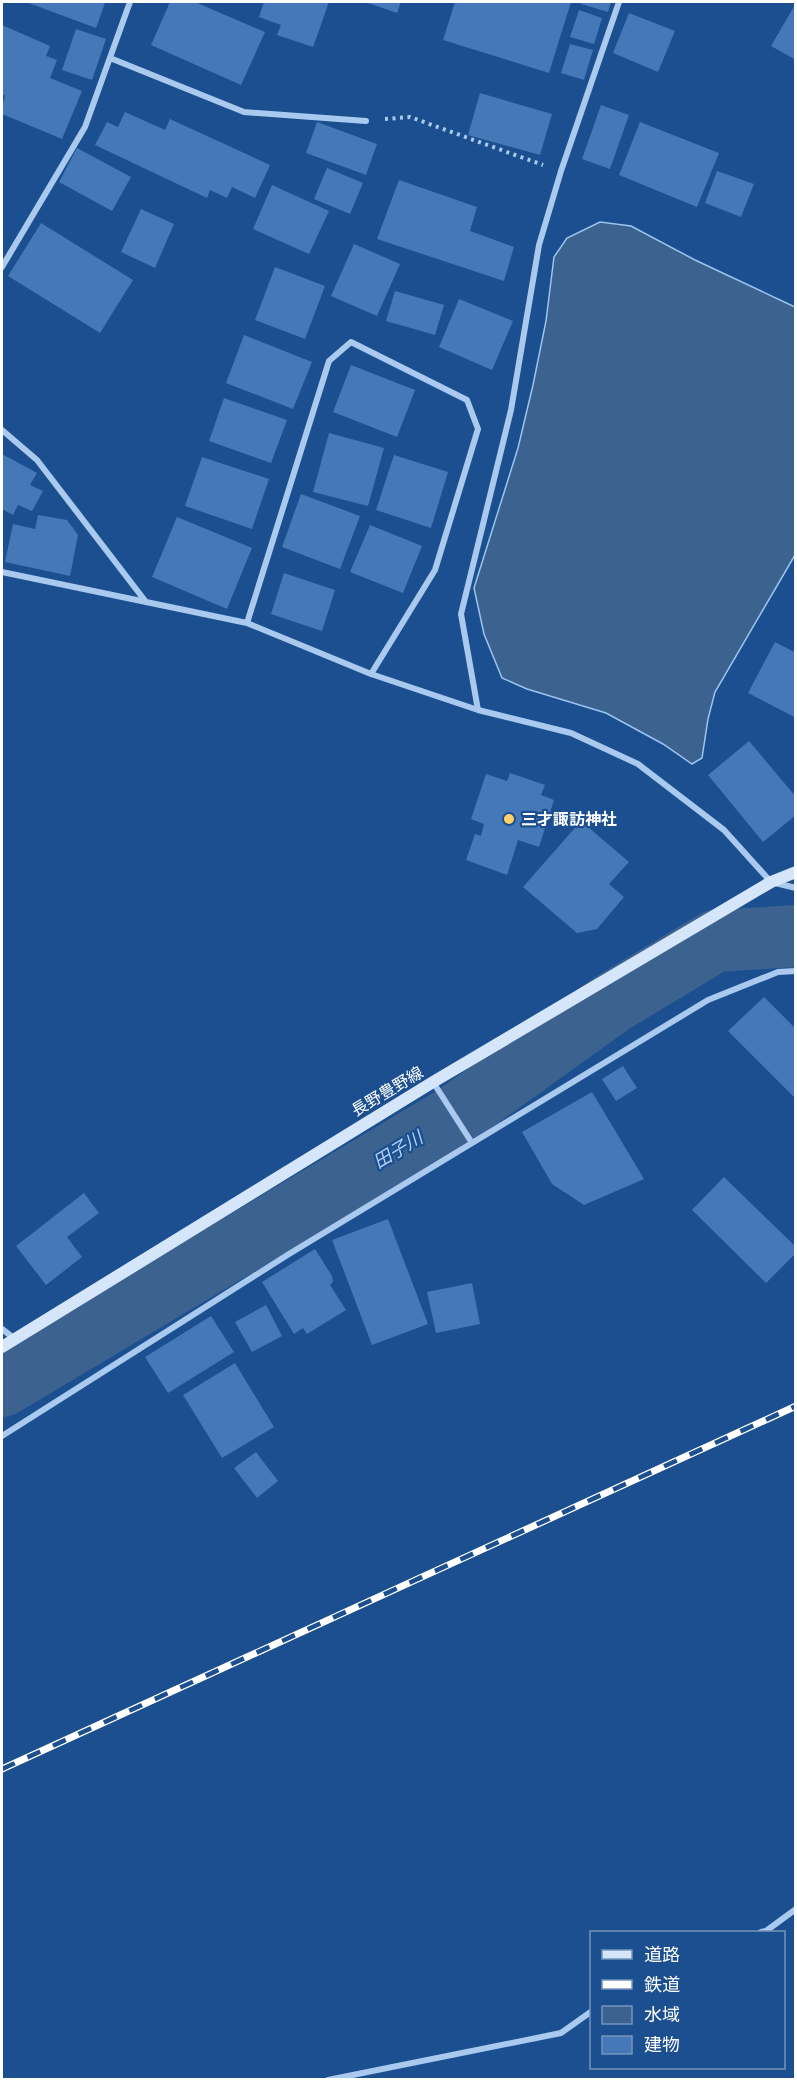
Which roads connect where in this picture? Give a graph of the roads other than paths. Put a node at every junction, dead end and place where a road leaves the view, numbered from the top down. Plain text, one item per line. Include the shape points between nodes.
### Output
1 (130, 2) edge
2 (619, 2) edge
3 (110, 58) junction
4 (366, 121) road end
5 (2, 267) edge
6 (2, 430) edge
7 (2, 572) edge
8 (147, 602) junction
9 (247, 623) junction
10 (371, 675) junction
11 (478, 710) junction
12 (795, 872) edge
13 (771, 882) junction
14 (795, 888) edge
15 (795, 971) edge
16 (436, 1086) junction
17 (472, 1143) junction
18 (2, 1329) edge
19 (15, 1339) junction
20 (2, 1347) edge
21 (2, 1436) edge
22 (795, 1909) edge
23 (766, 1931) edge
24 (590, 2012) edge
25 (328, 2079) edge

1 - 3 street
2 - 11 street via 539,245 511,410 461,614
3 - 4 street via 244,112
3 - 5 street via 84,127
6 - 8 street via 37,460
7 - 8 street
8 - 9 street
9 - 10 street
9 - 10 street via 329,361 351,342 468,400 478,429 435,570
10 - 11 street
11 - 13 street via 571,733 638,764 724,830
12 - 13 main road, 長野豊野線
13 - 14 street
13 - 16 main road, 長野豊野線
15 - 17 street via 778,972 708,1000
16 - 17 street
16 - 19 main road, 長野豊野線
17 - 21 street
18 - 19 street
19 - 20 main road, 長野豊野線
22 - 23 street
24 - 25 street via 561,2033

